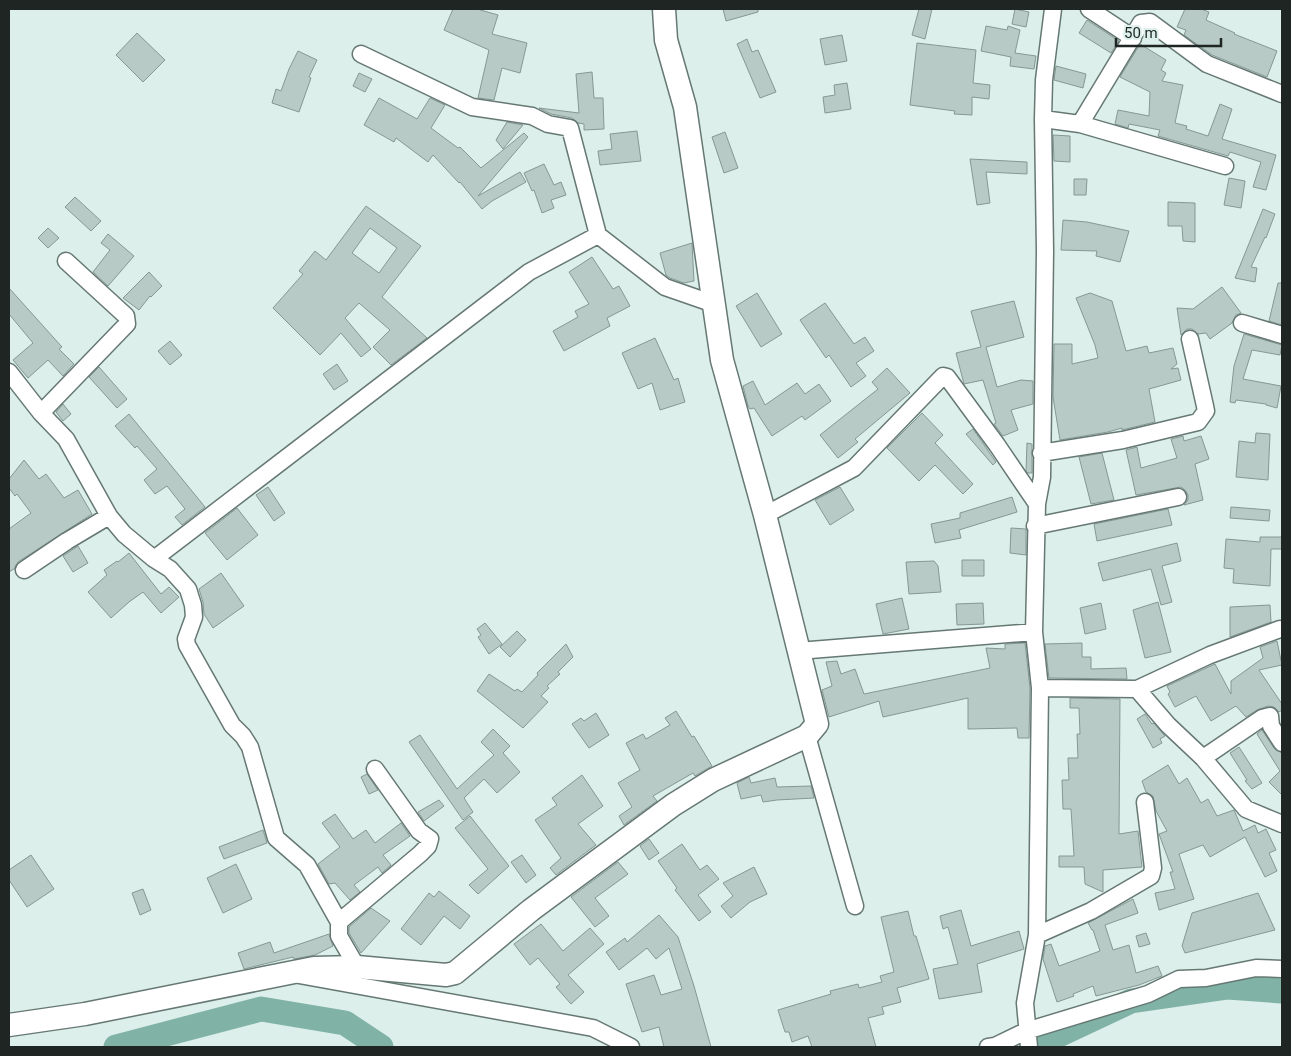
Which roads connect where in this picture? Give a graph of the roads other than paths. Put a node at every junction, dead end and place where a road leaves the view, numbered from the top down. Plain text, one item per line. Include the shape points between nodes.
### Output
1 (664, 9) edge
2 (1053, 9) edge
3 (1089, 9) edge
4 (1133, 38) junction
5 (361, 54) dead end
6 (1282, 94) edge
7 (1042, 119) junction
8 (1080, 124) junction
9 (1225, 166) dead end
10 (598, 235) junction
11 (66, 261) dead end
12 (714, 304) junction
13 (1242, 323) dead end
14 (1282, 335) edge
15 (1190, 339) dead end
16 (9, 372) edge
17 (41, 413) junction
18 (1041, 453) junction
19 (1178, 497) dead end
20 (1037, 504) junction
21 (765, 515) junction
22 (109, 516) junction
23 (1035, 526) junction
24 (154, 559) junction
25 (24, 570) dead end
26 (1280, 629) dead end
27 (1034, 632) junction
28 (798, 651) junction
29 (1040, 688) junction
30 (1137, 689) junction
31 (807, 736) junction
32 (1282, 743) edge
33 (1203, 758) junction
34 (375, 769) dead end
35 (1145, 802) dead end
36 (1282, 824) edge
37 (856, 906) dead end
38 (339, 922) junction
39 (1037, 935) junction
40 (357, 967) junction
41 (1282, 969) edge
42 (290, 973) junction
43 (9, 1025) edge
44 (1027, 1039) edge
45 (631, 1047) edge
46 (988, 1047) edge

1 - 12 street via 666,40 685,107
2 - 7 street
3 - 4 street
4 - 6 street via 1141,23 1150,22 1207,64
4 - 8 street
5 - 10 street via 472,107 532,116 548,124 570,128
7 - 8 street
7 - 18 street via 1045,251
8 - 9 street
10 - 12 street via 665,287
10 - 24 street via 528,272
11 - 17 street via 126,316 128,324
12 - 21 street via 722,360
13 - 14 street
15 - 18 street via 1206,406 1198,422 1123,440
16 - 17 street
17 - 22 street via 66,439
18 - 20 street via 1042,477
19 - 23 street
20 - 21 street via 992,437 943,376 854,468
20 - 23 street
21 - 28 street
22 - 24 street via 124,534
22 - 25 street
23 - 27 street
24 - 38 street via 170,569 188,589 194,617 187,645 232,725 250,747 276,838 306,865
26 - 30 street via 1210,655
27 - 28 street
27 - 29 street
28 - 31 street via 817,724
29 - 30 street
29 - 39 street
30 - 33 street
31 - 37 street
31 - 40 street via 713,780 673,805 531,910 455,973 446,975
32 - 33 street via 1271,726 1270,716 1262,718
33 - 36 street via 1246,809
34 - 38 street via 419,831 430,840 420,854
35 - 39 street via 1153,868 1151,876 1091,911
38 - 40 street via 339,936
39 - 44 street via 1025,1002
40 - 42 street via 314,968
41 - 44 street via 1256,968 1206,978 1179,979 1148,994
42 - 43 street via 85,1014
42 - 45 street via 593,1028
44 - 46 street

